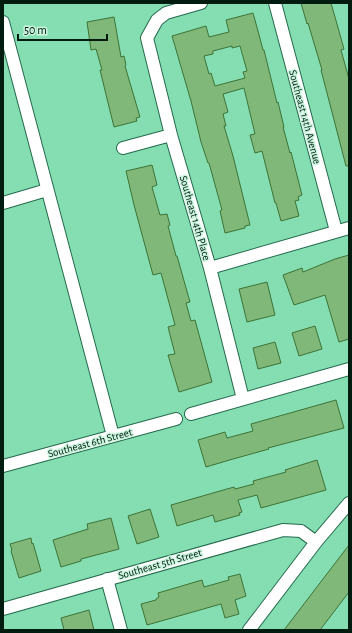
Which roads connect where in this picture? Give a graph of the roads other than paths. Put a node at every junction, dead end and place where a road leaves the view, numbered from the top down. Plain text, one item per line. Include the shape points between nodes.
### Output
1 (201, 3) edge
2 (275, 3) edge
3 (3, 22) edge
4 (7, 56) edge
5 (171, 134) junction
6 (123, 148) dead end
7 (48, 190) junction
8 (3, 203) edge
9 (349, 228) edge
10 (336, 231) junction
11 (210, 268) junction
12 (349, 369) edge
13 (243, 398) junction
14 (191, 414) dead end
15 (176, 419) dead end
16 (113, 436) junction
17 (3, 466) edge
18 (349, 503) edge
19 (316, 542) junction
20 (107, 579) junction
21 (3, 609) edge
22 (121, 630) edge
23 (249, 630) edge

1 - 5 street, Southeast 14th Place via 166,13 157,20 147,38
2 - 10 street, Southeast 14th Avenue
3 - 4 street
4 - 7 street
5 - 6 street
5 - 11 street, Southeast 14th Place
7 - 8 street
7 - 16 street
9 - 10 street
10 - 11 street
11 - 13 street, Southeast 14th Place
12 - 13 street
13 - 14 street
15 - 16 street, Southeast 6th Street
16 - 17 street, Southeast 6th Street
18 - 19 street
19 - 20 street, Southeast 5th Street via 301,531 283,530
19 - 23 street
20 - 21 street, Southeast 5th Street
20 - 22 street

